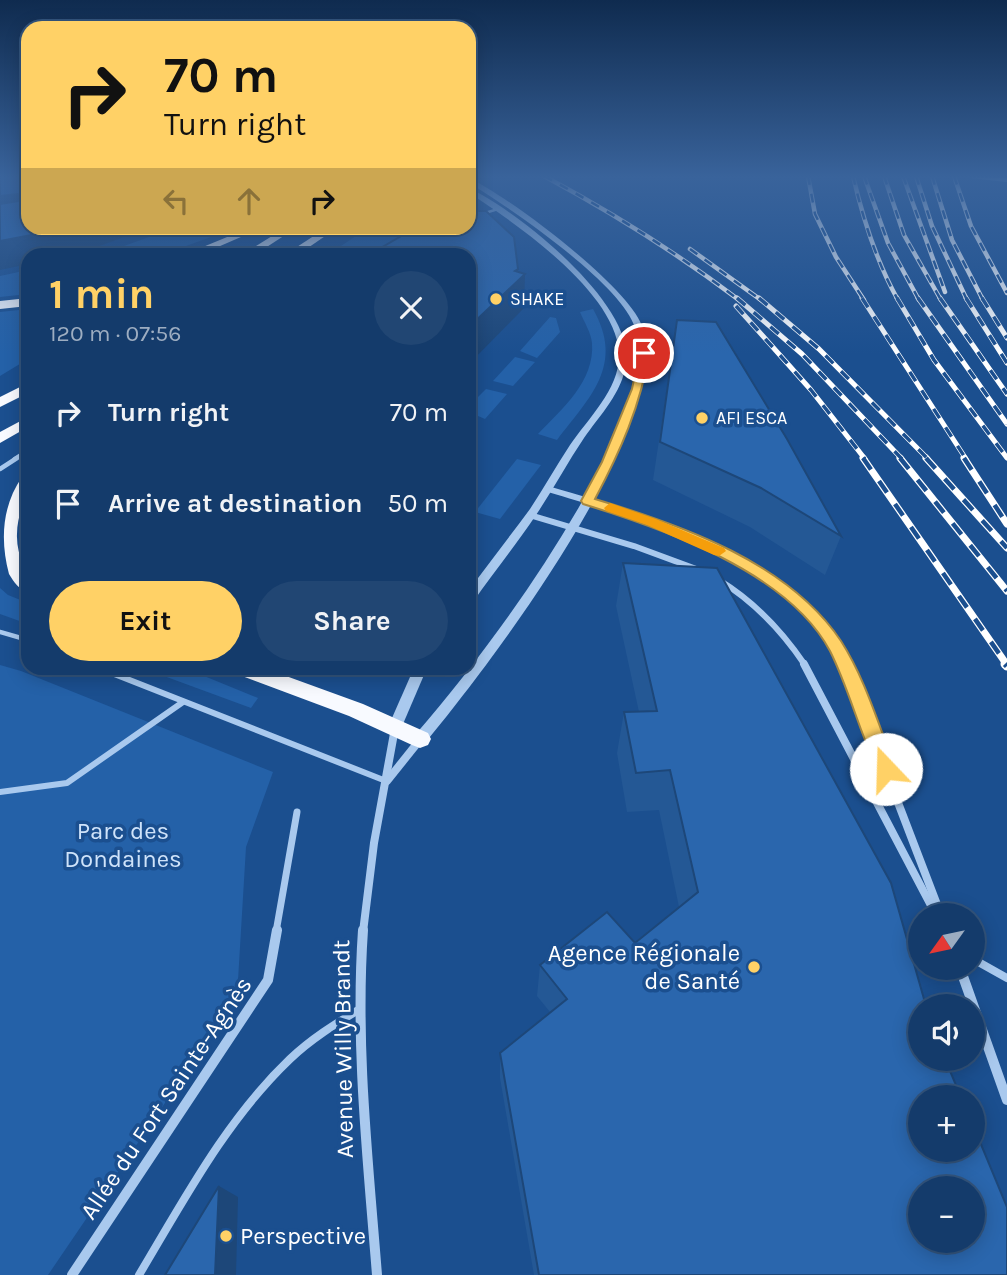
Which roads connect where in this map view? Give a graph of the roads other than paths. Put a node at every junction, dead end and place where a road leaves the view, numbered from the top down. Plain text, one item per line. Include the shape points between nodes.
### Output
1 (238, 236) edge
2 (278, 236) edge
3 (320, 236) edge
4 (338, 236) edge
5 (533, 236) edge
6 (549, 236) edge
7 (206, 248) edge
8 (258, 248) edge
9 (301, 248) edge
10 (322, 248) edge
11 (21, 303) edge
12 (0, 306) edge
13 (21, 391) edge
14 (0, 403) edge
15 (21, 426) edge
16 (0, 439) edge
17 (21, 455) edge
18 (0, 469) edge
19 (548, 489) junction
20 (21, 490) edge
21 (588, 501) junction
22 (530, 514) junction
23 (573, 527) junction
24 (703, 572) edge
25 (716, 578) edge
26 (21, 579) edge
27 (476, 589) edge
28 (0, 632) edge
29 (21, 638) edge
30 (476, 671) edge
31 (116, 675) edge
32 (259, 675) edge
33 (419, 675) edge
34 (473, 675) edge
35 (183, 702) junction
36 (395, 727) junction
37 (421, 739) junction
38 (386, 781) junction
39 (0, 792) edge
40 (297, 812) dead end
41 (933, 903) edge
42 (935, 903) edge
43 (985, 966) edge
44 (1007, 978) edge
45 (964, 980) edge
46 (360, 1009) junction
47 (1007, 1100) edge
48 (72, 1275) edge
49 (139, 1275) edge
50 (377, 1275) edge

1 - 7 highway
2 - 8 highway
3 - 9 highway
4 - 10 highway
5 - 19 street via 598,296 619,330 623,352 622,368 609,398
6 - 21 street, Avenue Willy Brandt via 622,303 639,330 644,353 638,389
11 - 12 highway
13 - 14 highway
15 - 16 highway
17 - 18 lane
19 - 21 street
19 - 22 street
20 - 26 highway via 10,506 5,551
21 - 23 street, Avenue Willy Brandt
21 - 42 street via 652,522 744,564 790,595 823,627 859,696
22 - 23 street
22 - 27 street
23 - 24 street
23 - 30 street, Avenue Willy Brandt
25 - 41 street via 756,605 792,644
28 - 29 lane
31 - 35 lane
32 - 36 highway
33 - 36 street, Avenue Willy Brandt
34 - 37 street, Avenue Willy Brandt
35 - 38 lane
35 - 39 lane via 67,783
36 - 37 highway
36 - 38 street, Avenue Willy Brandt
37 - 38 street, Avenue Willy Brandt
38 - 46 street, Avenue Willy Brandt via 369,865
40 - 48 street, Allée du Fort Sainte-Agnès via 268,980
43 - 44 lane
45 - 47 street
46 - 49 lane via 329,1025 295,1052 218,1144
46 - 50 street, Avenue Willy Brandt

